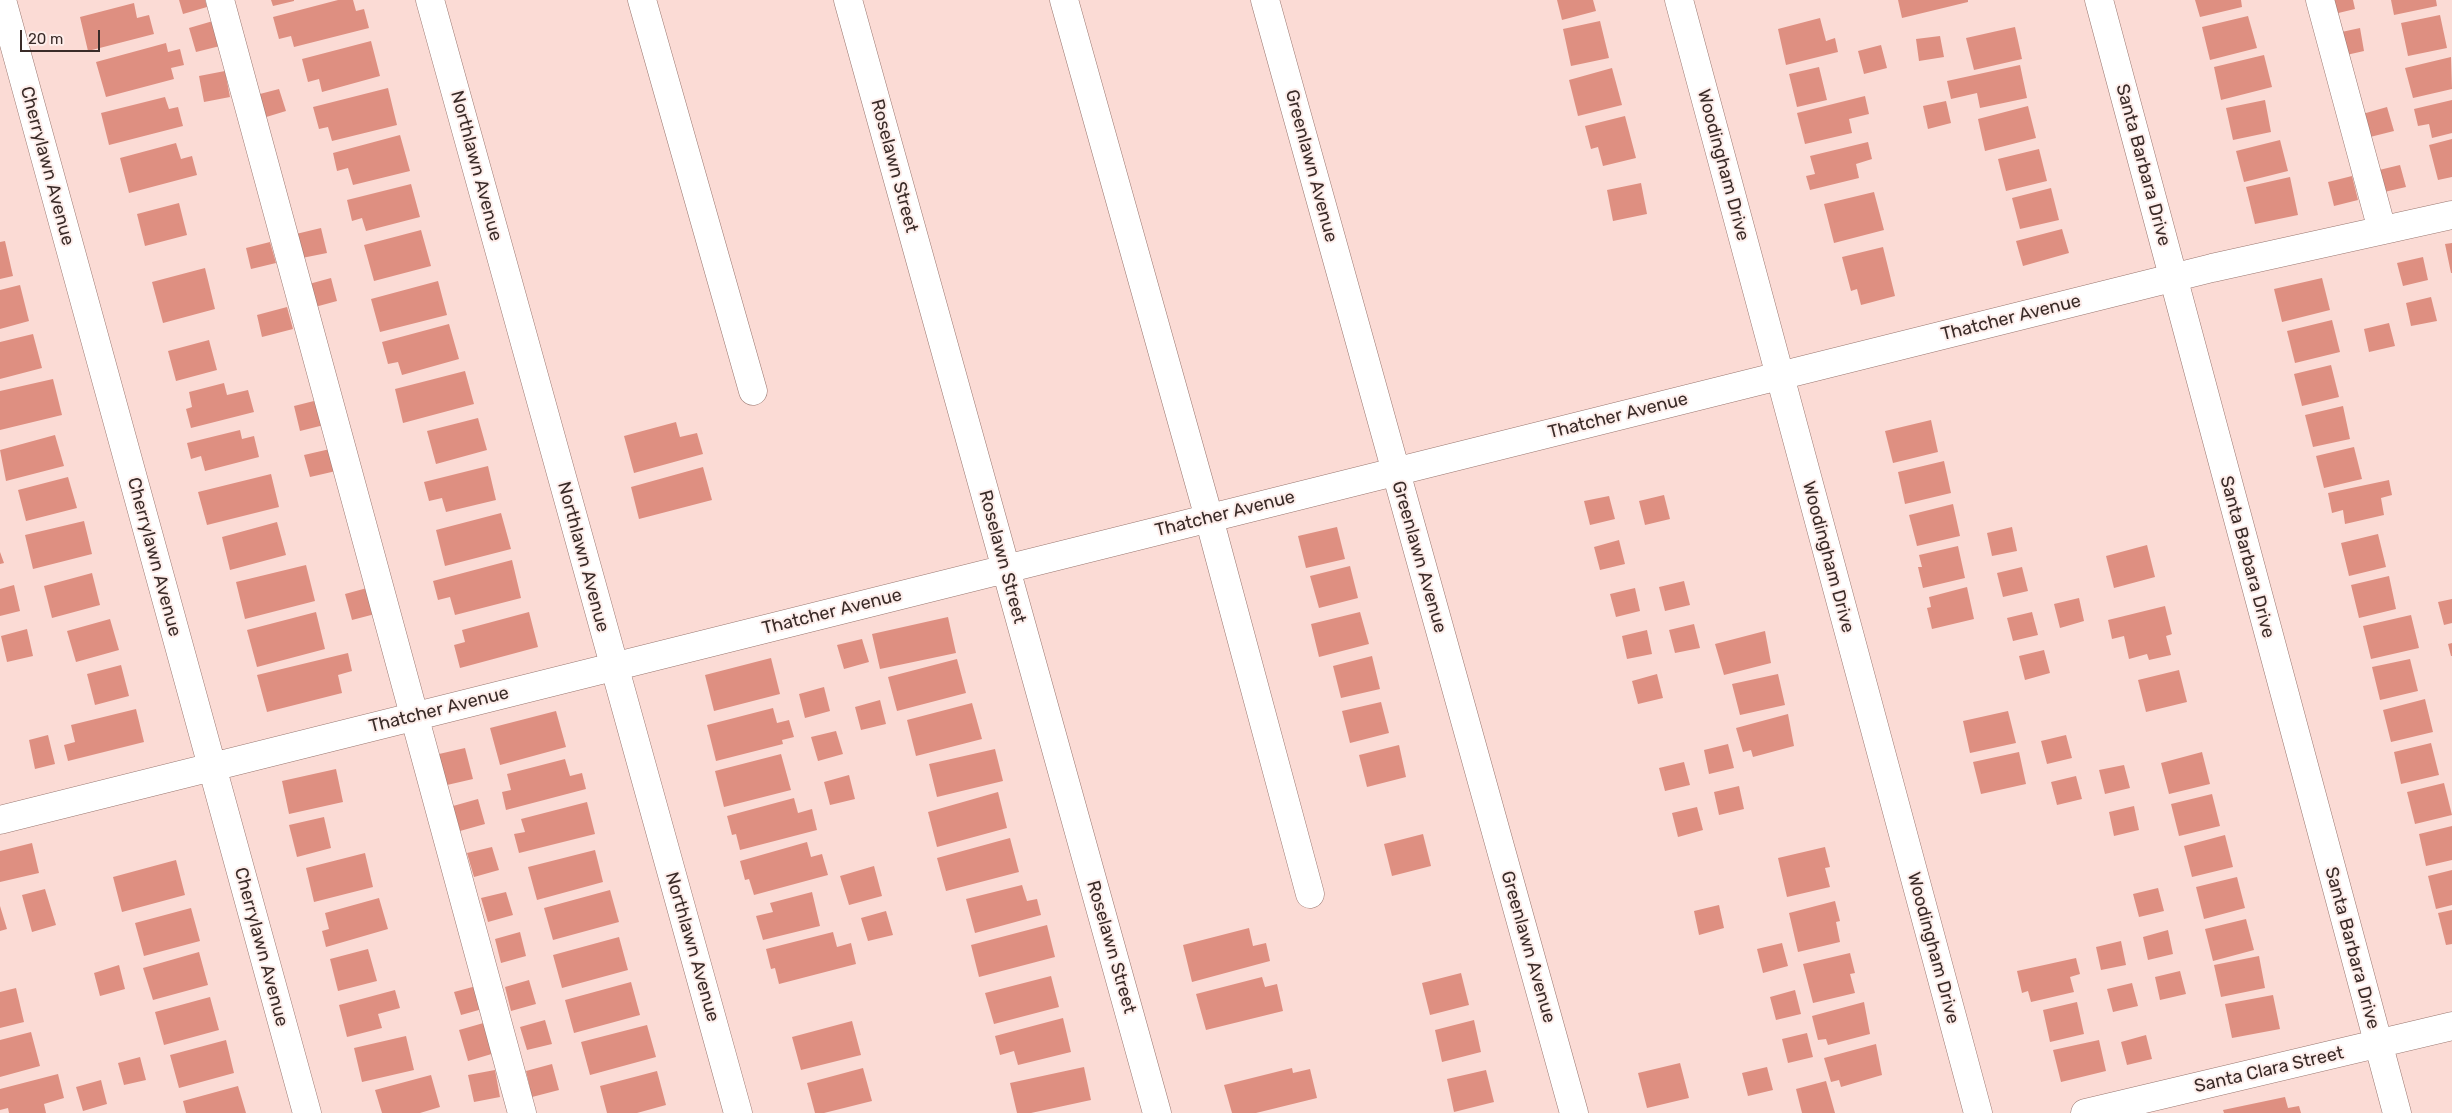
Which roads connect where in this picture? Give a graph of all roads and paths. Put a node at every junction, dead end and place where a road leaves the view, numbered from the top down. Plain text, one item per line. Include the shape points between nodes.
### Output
1 (2, 0) edge
2 (220, 0) edge
3 (430, 0) edge
4 (642, 0) edge
5 (848, 0) edge
6 (1064, 0) edge
7 (1265, 0) edge
8 (1679, 0) edge
9 (2099, 0) edge
10 (2320, 0) edge
11 (2452, 214) edge
12 (2382, 230) junction
13 (2173, 278) junction
14 (1780, 375) junction
15 (753, 391) dead end
16 (1395, 472) junction
17 (1209, 518) junction
18 (1006, 568) junction
19 (614, 667) junction
20 (413, 717) junction
21 (211, 767) junction
22 (0, 820) edge
23 (1310, 894) dead end
24 (2452, 1026) edge
25 (2378, 1044) junction
26 (307, 1113) edge
27 (522, 1113) edge
28 (738, 1113) edge
29 (1157, 1113) edge
30 (1574, 1113) edge
31 (1978, 1113) edge
32 (2085, 1113) edge
33 (2397, 1113) edge

1 - 21 street, Cherrylawn Avenue
2 - 20 street
3 - 19 street, Northlawn Avenue
4 - 15 street
5 - 18 street, Roselawn Street
6 - 17 street
7 - 16 street, Greenlawn Avenue
8 - 14 street, Woodingham Drive
9 - 13 street, Santa Barbara Drive
10 - 12 street
11 - 12 street, Thatcher Avenue
12 - 13 street, Thatcher Avenue
13 - 14 street, Thatcher Avenue
13 - 25 street, Santa Barbara Drive
14 - 16 street, Thatcher Avenue
14 - 31 street, Woodingham Drive
16 - 17 street, Thatcher Avenue
16 - 30 street, Greenlawn Avenue
17 - 18 street, Thatcher Avenue
17 - 23 street
18 - 19 street, Thatcher Avenue
18 - 29 street, Roselawn Street
19 - 20 street, Thatcher Avenue
19 - 28 street, Northlawn Avenue
20 - 21 street, Thatcher Avenue
20 - 27 street
21 - 22 street, Thatcher Avenue
21 - 26 street, Cherrylawn Avenue
24 - 25 street, Santa Clara Street
25 - 32 street, Santa Clara Street
25 - 33 street, Santa Barbara Drive

